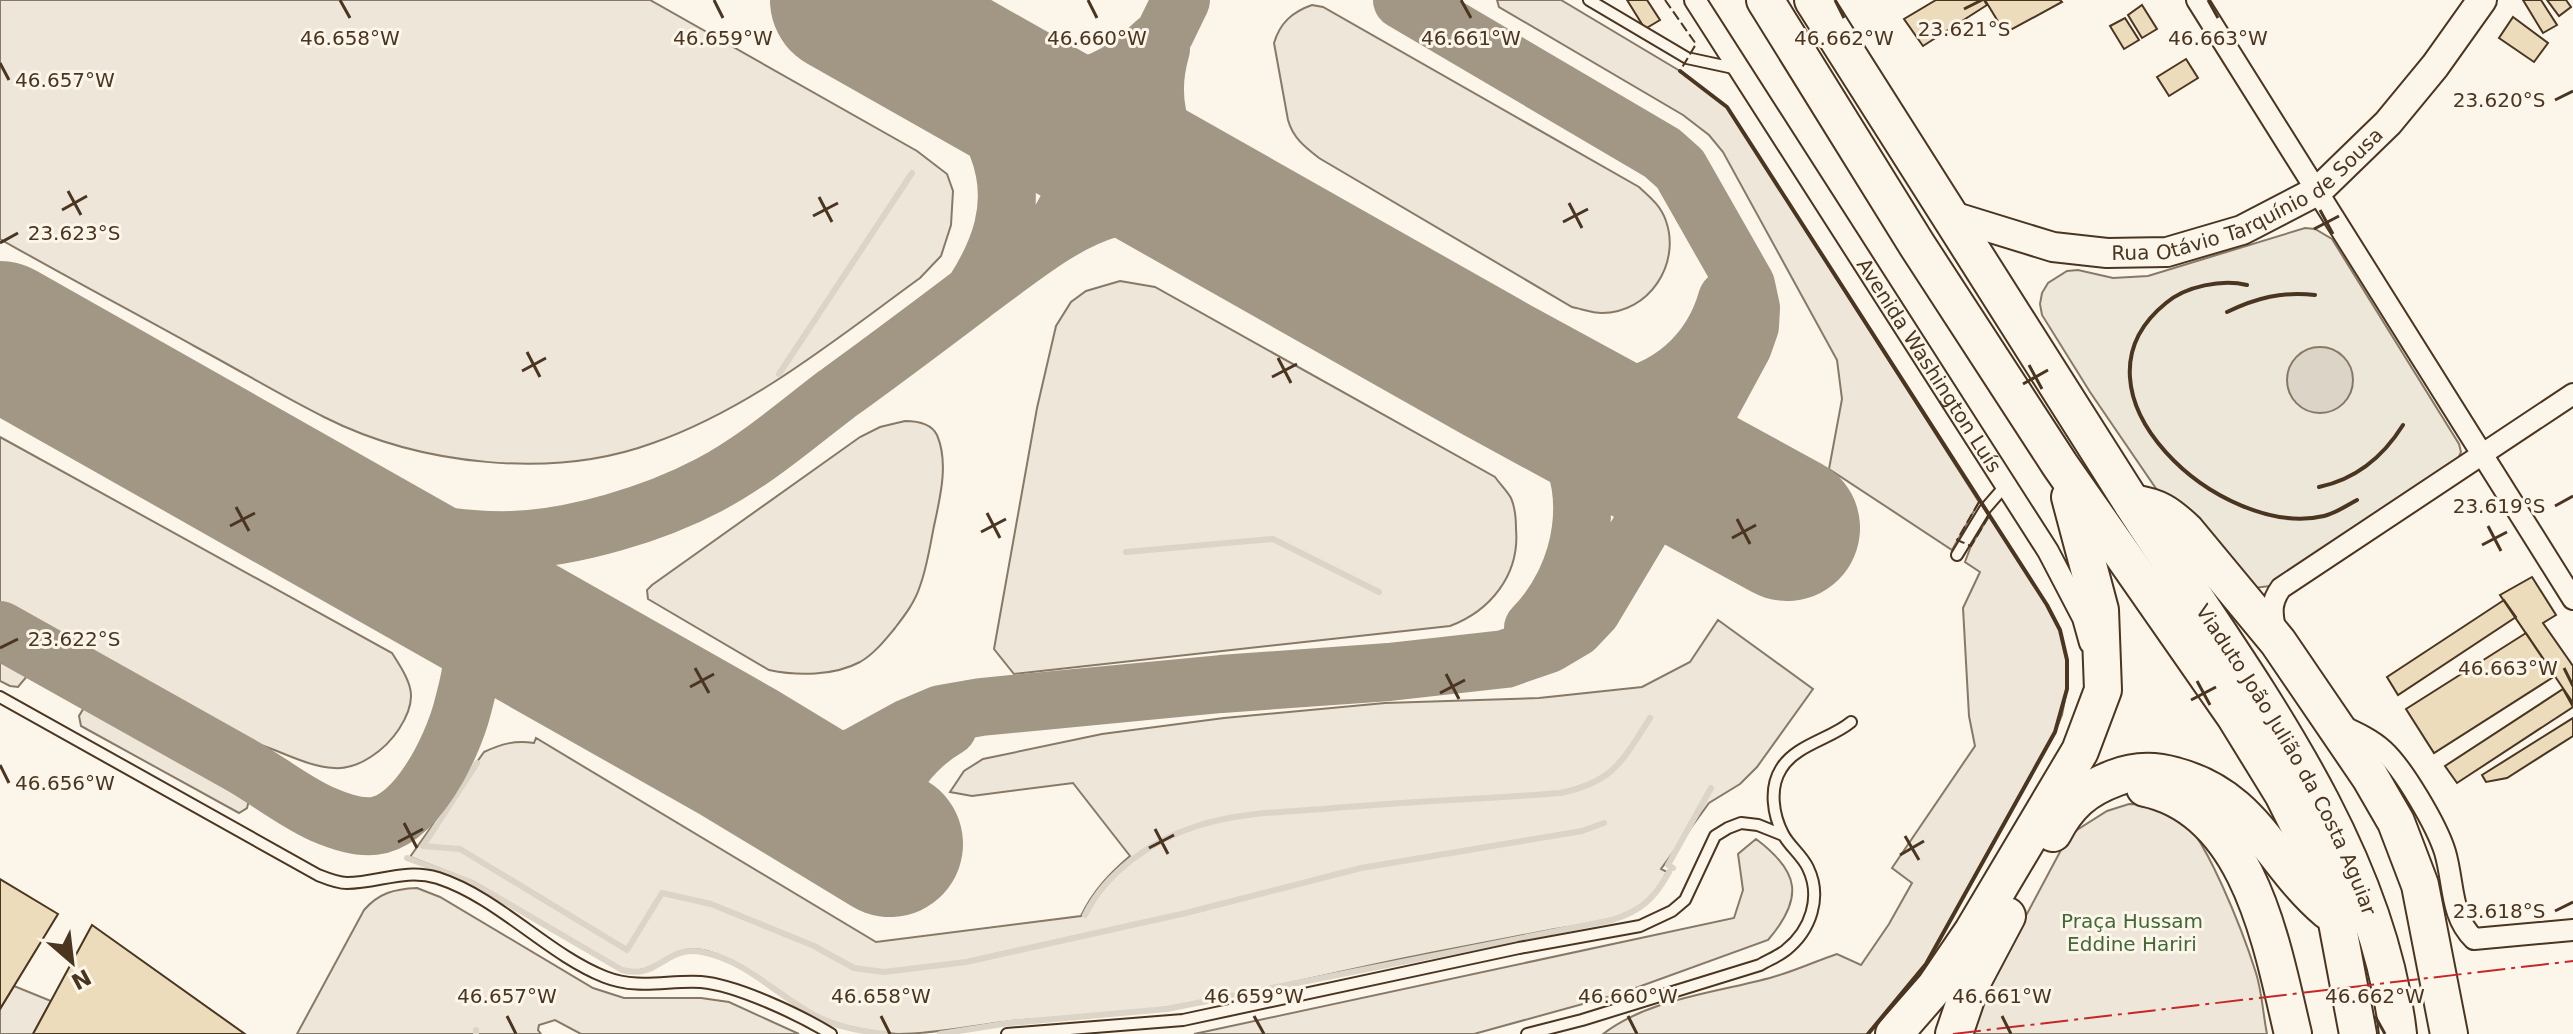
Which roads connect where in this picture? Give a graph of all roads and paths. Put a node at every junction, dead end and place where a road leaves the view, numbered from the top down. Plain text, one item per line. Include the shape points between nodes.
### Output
1 (1589, 0) edge
2 (1695, 0) edge
3 (1765, 0) edge
4 (1813, 0) edge
5 (2197, 0) edge
6 (2482, 0) edge
7 (1739, 69) junction
8 (2319, 190) junction
9 (1949, 215) junction
10 (2573, 394) edge
11 (2482, 455) junction
12 (2060, 465) junction
13 (2005, 486) junction
14 (2132, 503) junction
15 (1957, 555) dead end
16 (2573, 599) edge
17 (2278, 642) junction
18 (0, 697) edge
19 (2247, 706) junction
20 (2329, 720) junction
21 (1851, 722) dead end
22 (2080, 751) junction
23 (2108, 780) junction
24 (1783, 835) junction
25 (2336, 917) junction
26 (2573, 930) edge
27 (831, 1034) edge
28 (1007, 1034) edge
29 (1527, 1034) edge
30 (1894, 1034) edge
31 (1954, 1034) edge
32 (2293, 1034) edge
33 (2358, 1034) edge
34 (2398, 1034) edge
35 (2449, 1034) edge

1 - 7 lane via 1687,58
2 - 7 street, Avenida Washington Luís
3 - 12 highway
4 - 9 highway
5 - 8 street
6 - 8 street, Rua Otávio Tarquínio de Sousa via 2388,123
7 - 13 street, Avenida Washington Luís
8 - 9 street, Rua Otávio Tarquínio de Sousa via 2242,230 2167,252 2053,247
8 - 11 street
9 - 14 highway
10 - 11 street
11 - 16 street
11 - 17 street via 2281,588 2271,609
12 - 19 highway
12 - 22 highway via 2091,570 2103,651 2103,690
13 - 15 lane
13 - 22 street, Avenida Washington Luís via 2069,589 2094,654 2093,699
14 - 17 highway via 2153,506 2186,531
14 - 19 highway, Viaduto João Julião da Costa Aguiar
17 - 20 highway
18 - 27 lane via 318,875 350,883 396,875 435,877 468,890 601,976 639,985 726,986
19 - 25 highway, Viaduto João Julião da Costa Aguiar
19 - 34 highway, Viaduto João Julião da Costa Aguiar via 2332,826 2366,902
20 - 26 street via 2381,748 2396,763 2445,851 2456,911 2474,939
20 - 35 highway via 2370,777 2406,847 2433,938
21 - 24 lane via 1781,768 1773,799
22 - 30 highway via 1973,931
23 - 25 highway via 2131,772 2161,772 2206,785 2245,815 2305,890
23 - 31 highway via 2068,806 1971,984
23 - 32 highway via 2182,801 2208,819 2229,844 2257,903
24 - 28 lane via 1741,823 1715,836 1685,900 1640,926 1183,1020
24 - 29 lane via 1801,856 1815,888 1810,920 1787,949 1760,965
25 - 33 highway, Viaduto João Julião da Costa Aguiar

